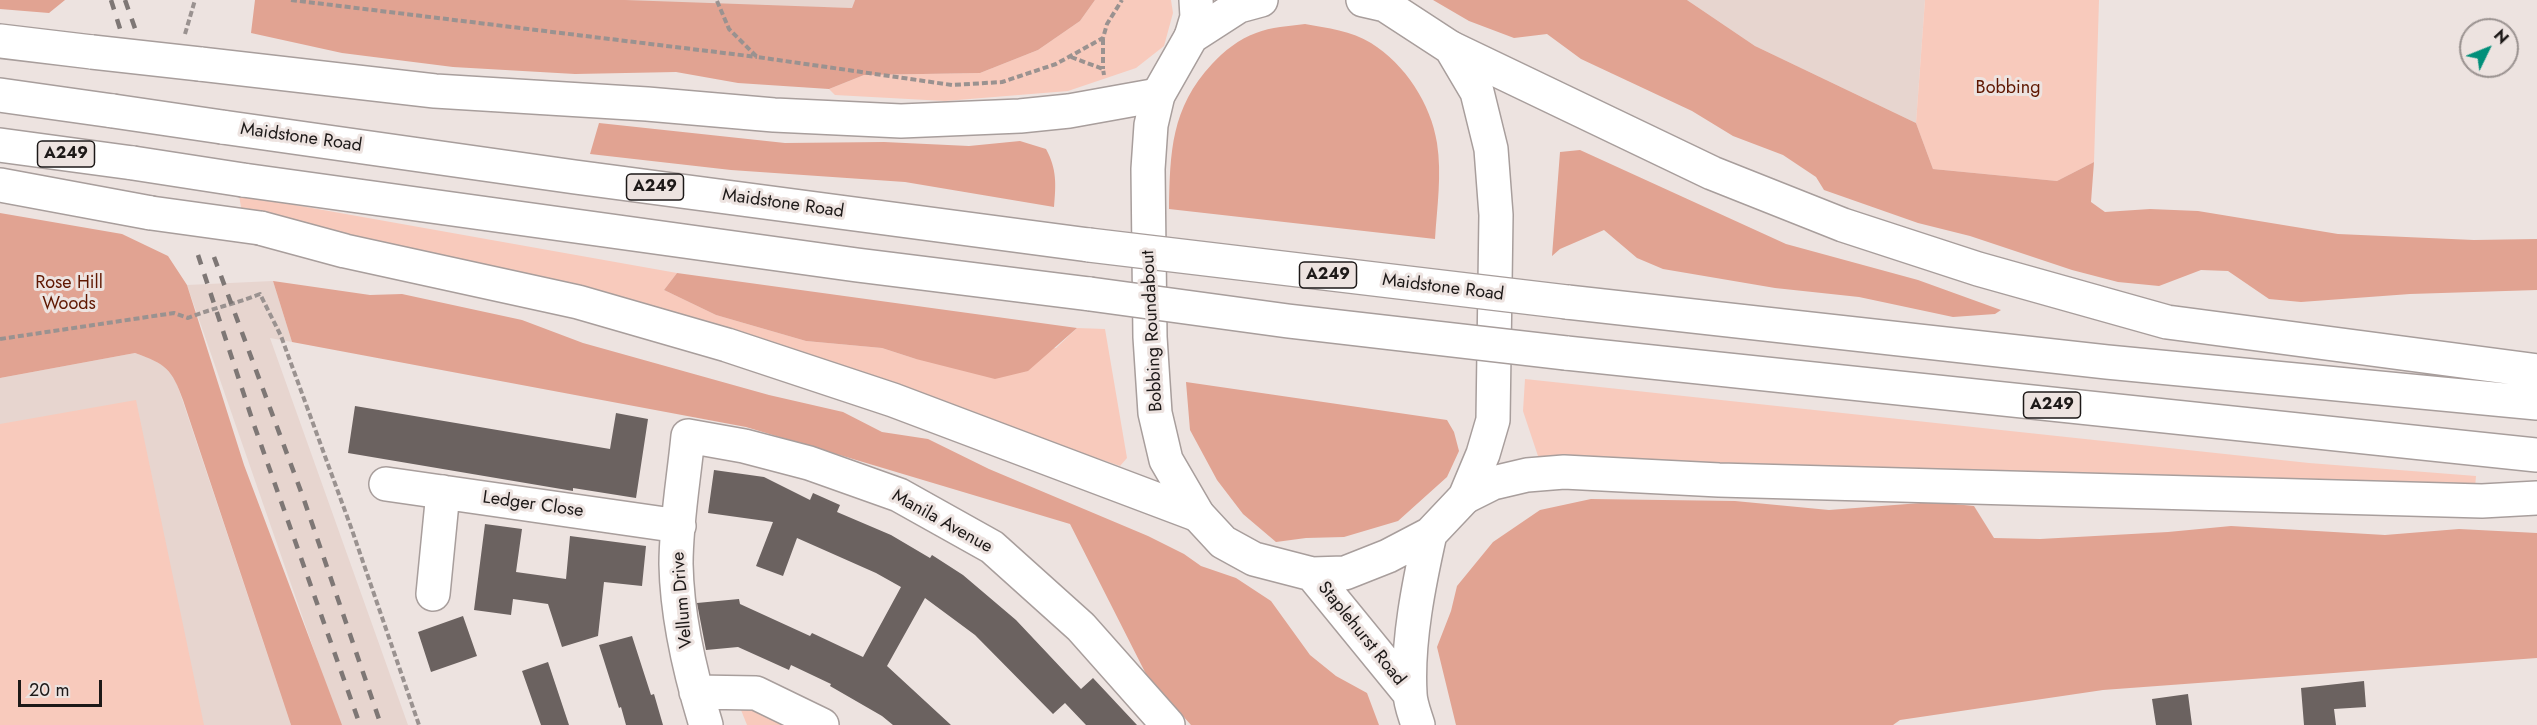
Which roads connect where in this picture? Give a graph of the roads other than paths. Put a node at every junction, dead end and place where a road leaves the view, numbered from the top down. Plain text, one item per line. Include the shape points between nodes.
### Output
1 (1196, 0) edge
2 (1261, 0) edge
3 (1363, 0) edge
4 (1191, 37) junction
5 (0, 41) edge
6 (1451, 48) junction
7 (0, 95) edge
8 (1158, 95) junction
9 (0, 145) edge
10 (0, 185) edge
11 (2537, 370) edge
12 (2537, 403) edge
13 (688, 436) joint
14 (2537, 455) edge
15 (386, 484) dead end
16 (443, 492) junction
17 (1465, 496) junction
18 (2537, 498) edge
19 (1197, 515) junction
20 (679, 526) junction
21 (1430, 534) junction
22 (1312, 574) junction
23 (433, 594) dead end
24 (696, 692) junction
25 (1414, 710) edge
26 (706, 725) edge
27 (822, 725) edge
28 (1168, 725) edge

1 - 4 main road via 1197,17
2 - 4 main road, Bobbing Roundabout via 1239,6
3 - 6 main road, Bobbing Roundabout via 1385,5
4 - 8 main road, Bobbing Roundabout
5 - 8 main road, bridge via 92,52 191,52 435,91 774,116 901,121 1040,114
6 - 11 main road via 1712,172 1843,225 1978,269 2167,322
6 - 17 main road, Bobbing Roundabout via 1477,92 1491,149 1496,215 1493,420
7 - 12 main road, Maidstone Road / A249, bridge via 1089,245 2107,362
8 - 19 main road, Bobbing Roundabout via 1148,169 1155,413 1166,459
9 - 14 main road, A249, bridge via 857,266 1288,321
10 - 19 main road, bridge via 260,228 578,302 727,345 893,400
13 - 20 main road, Vellum Drive
13 - 28 main road, Manila Avenue via 809,463 899,495 992,547 1081,627
15 - 16 main road, Ledger Close
16 - 20 main road, Ledger Close
16 - 23 main road
17 - 18 main road via 1493,483 1564,472 1719,480 2482,501
17 - 21 main road, Bobbing Roundabout
19 - 22 main road, Bobbing Roundabout via 1223,542 1254,560
20 - 24 main road, Vellum Drive via 676,563 682,630
21 - 22 main road, Bobbing Roundabout via 1346,573
21 - 25 main road, Staplehurst Road via 1417,592
22 - 25 main road, Staplehurst Road
24 - 26 main road, Vellum Drive
24 - 27 main road via 756,693

